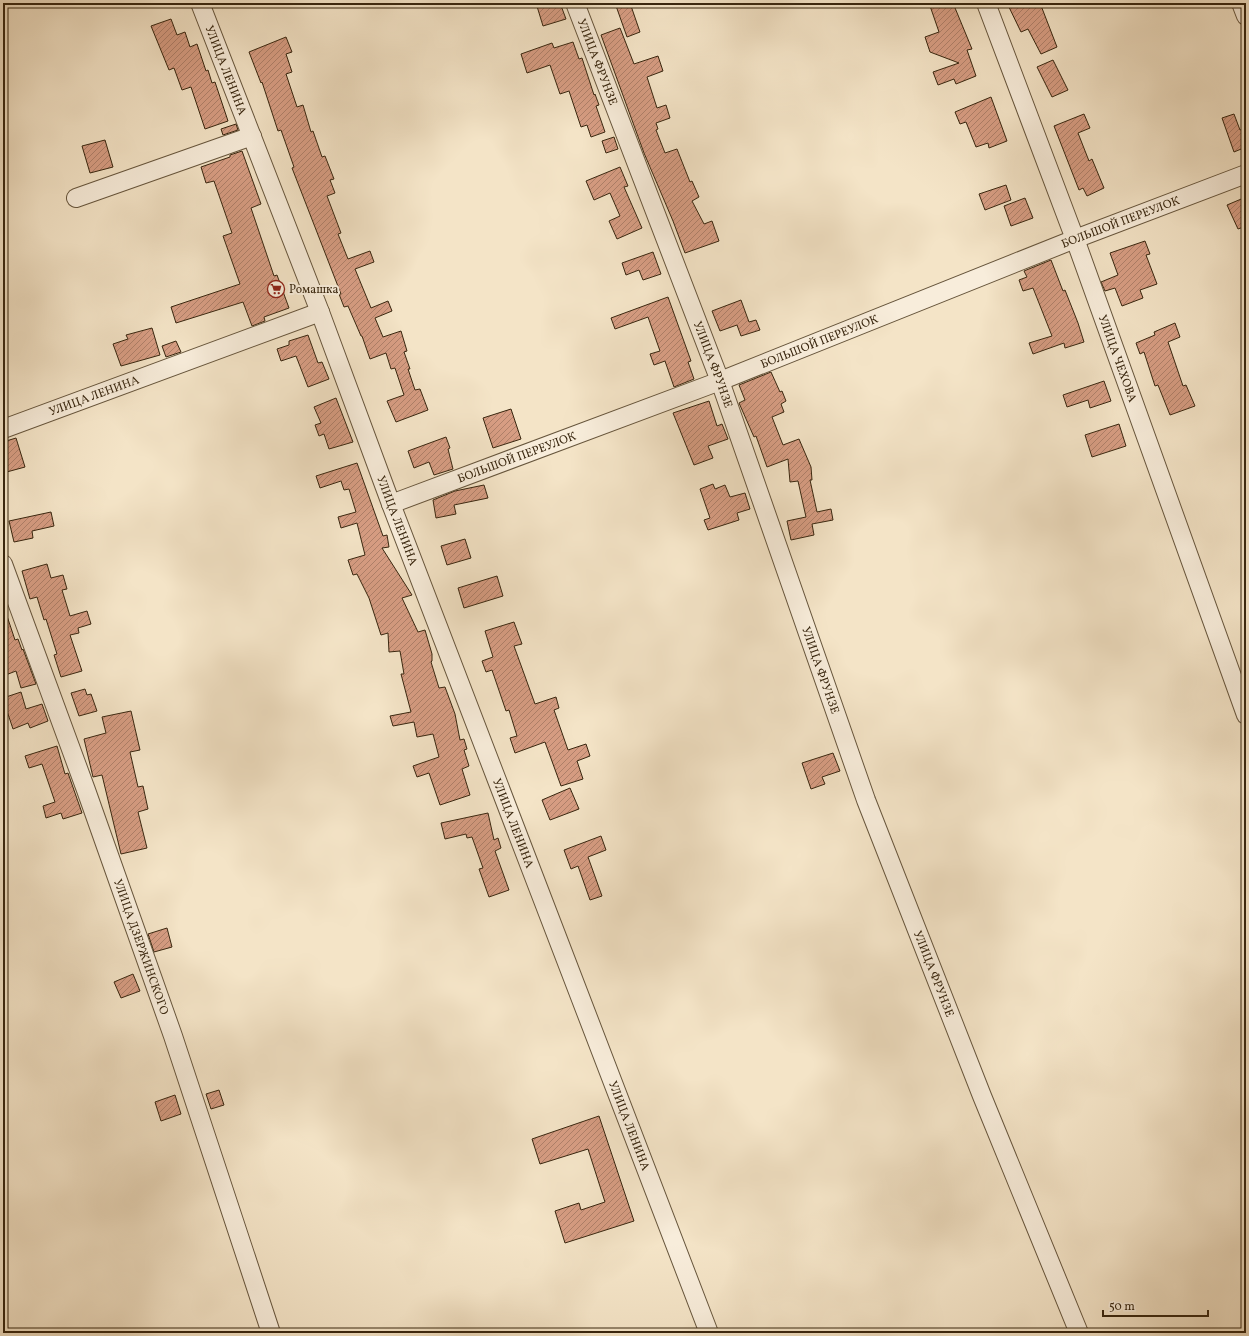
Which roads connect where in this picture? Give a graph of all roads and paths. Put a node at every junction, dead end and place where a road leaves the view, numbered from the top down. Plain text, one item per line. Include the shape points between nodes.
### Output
1 (200, 3) edge
2 (575, 3) edge
3 (986, 3) edge
4 (1241, 3) edge
5 (1246, 16) edge
6 (252, 136) junction
7 (1246, 174) edge
8 (76, 198) dead end
9 (1075, 239) junction
10 (320, 312) junction
11 (720, 381) junction
12 (3, 429) edge
13 (391, 504) junction
14 (3, 564) edge
15 (1246, 715) edge
16 (270, 1333) edge
17 (709, 1333) edge
18 (1079, 1333) edge

1 - 6 street, УЛИЦА ЛЕНИНА
2 - 11 street, УЛИЦА ФРУНЗЕ
3 - 9 street, УЛИЦА ЧЕХОВА
4 - 5 street
6 - 8 street
6 - 10 street, УЛИЦА ЛЕНИНА
7 - 9 street, БОЛЬШОЙ ПЕРЕУЛОК
9 - 11 street, БОЛЬШОЙ ПЕРЕУЛОК
9 - 15 street, УЛИЦА ЧЕХОВА
10 - 12 street, УЛИЦА ЛЕНИНА
10 - 13 street, УЛИЦА ЛЕНИНА
11 - 13 street, БОЛЬШОЙ ПЕРЕУЛОК
11 - 18 street, УЛИЦА ФРУНЗЕ via 866,800 982,1096
13 - 17 street, УЛИЦА ЛЕНИНА
14 - 16 street, УЛИЦА ДЗЕРЖИНСКОГО via 173,1036

